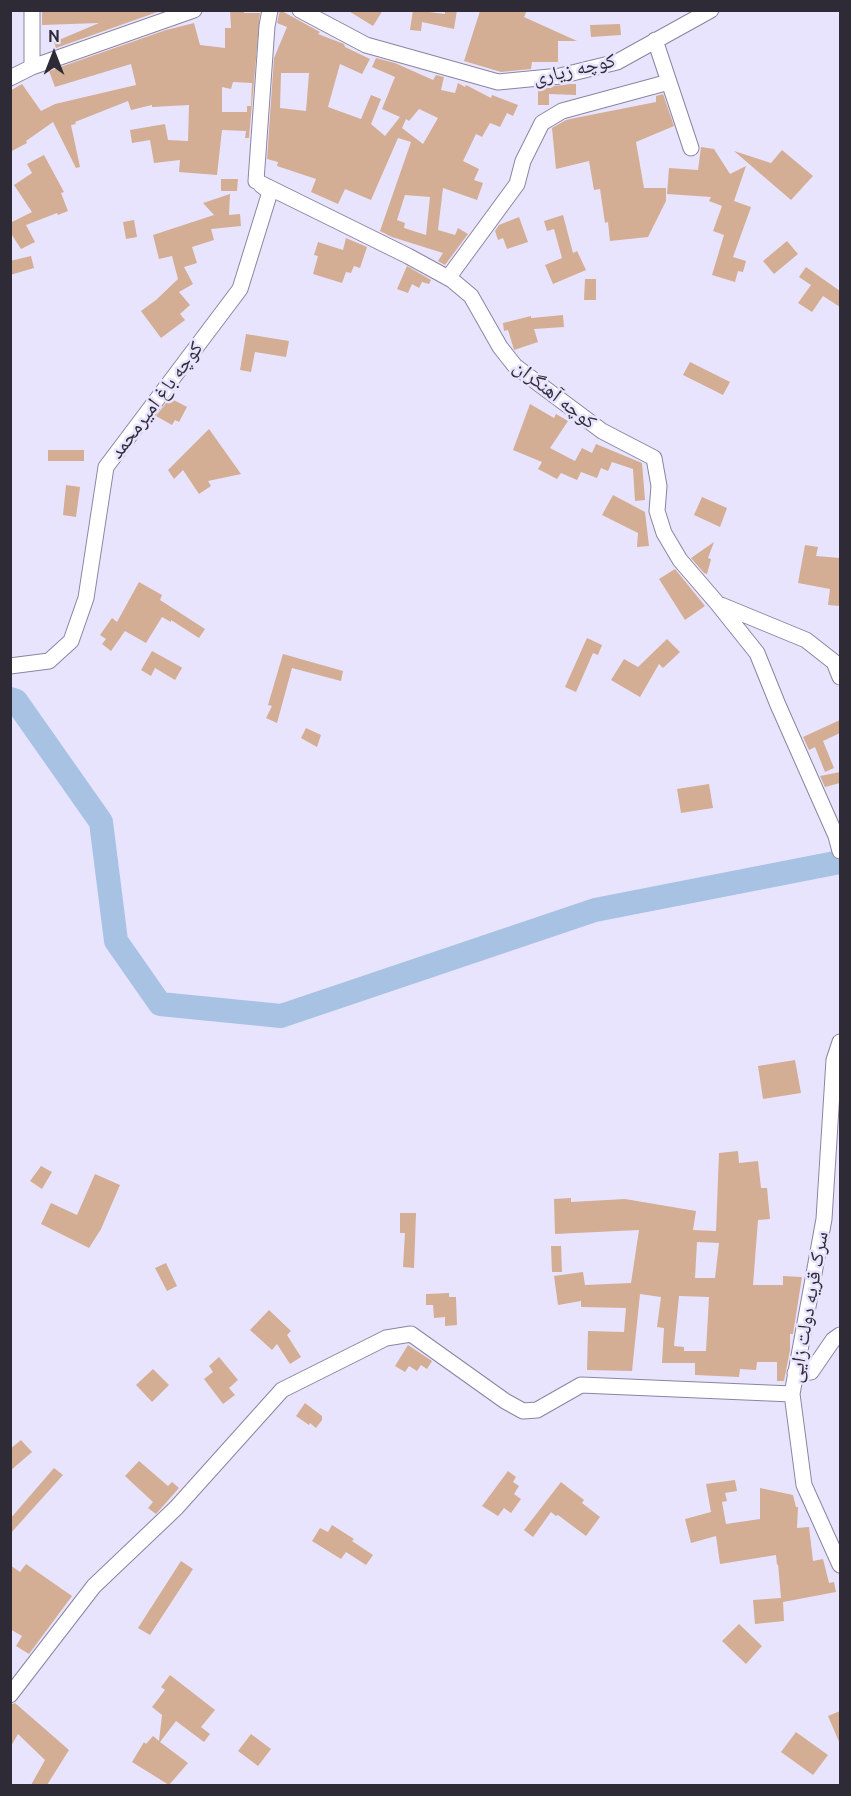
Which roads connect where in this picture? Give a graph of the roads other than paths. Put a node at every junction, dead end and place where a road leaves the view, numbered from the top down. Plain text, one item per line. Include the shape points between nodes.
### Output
1 (32, 10) edge
2 (194, 10) edge
3 (270, 10) edge
4 (300, 10) edge
5 (711, 10) edge
6 (655, 40) junction
7 (32, 67) junction
8 (10, 78) edge
9 (669, 82) junction
10 (692, 148) dead end
11 (256, 181) junction
12 (448, 278) junction
13 (717, 603) junction
14 (10, 666) edge
15 (840, 677) edge
16 (838, 836) edge
17 (840, 851) edge
18 (840, 1042) edge
19 (840, 1335) edge
20 (795, 1373) junction
21 (792, 1394) junction
22 (838, 1554) edge
23 (10, 1695) edge

1 - 7 street
2 - 7 street
3 - 11 street
4 - 6 street, کوچه زیاری via 366,45 498,82 560,76 617,62
5 - 6 street, کوچه زیاری
6 - 9 street
7 - 8 street
9 - 10 street
9 - 12 street via 562,111 542,123 523,161 517,184
11 - 12 street, کوچه آهنگران
11 - 14 street, کوچه باغ امیرمحمد via 270,192 240,289 106,467 87,598 71,641 49,661
12 - 13 street, کوچه آهنگران via 471,296 515,366 602,431 654,458 659,486 657,511 664,532 680,560
13 - 15 street via 806,640 834,662
13 - 16 street, کوچه آهنگران via 757,653
16 - 17 street, کوچه آهنگران
18 - 20 street, سرک قریه دولت زایی via 834,1060 824,1219
19 - 20 street via 811,1372
20 - 21 street, سرک قریه دولت زایی
21 - 22 street, سرک قریه دولت زایی via 804,1485
21 - 23 street via 581,1385 537,1410 523,1411 411,1334 386,1338 282,1390 176,1508 94,1586

